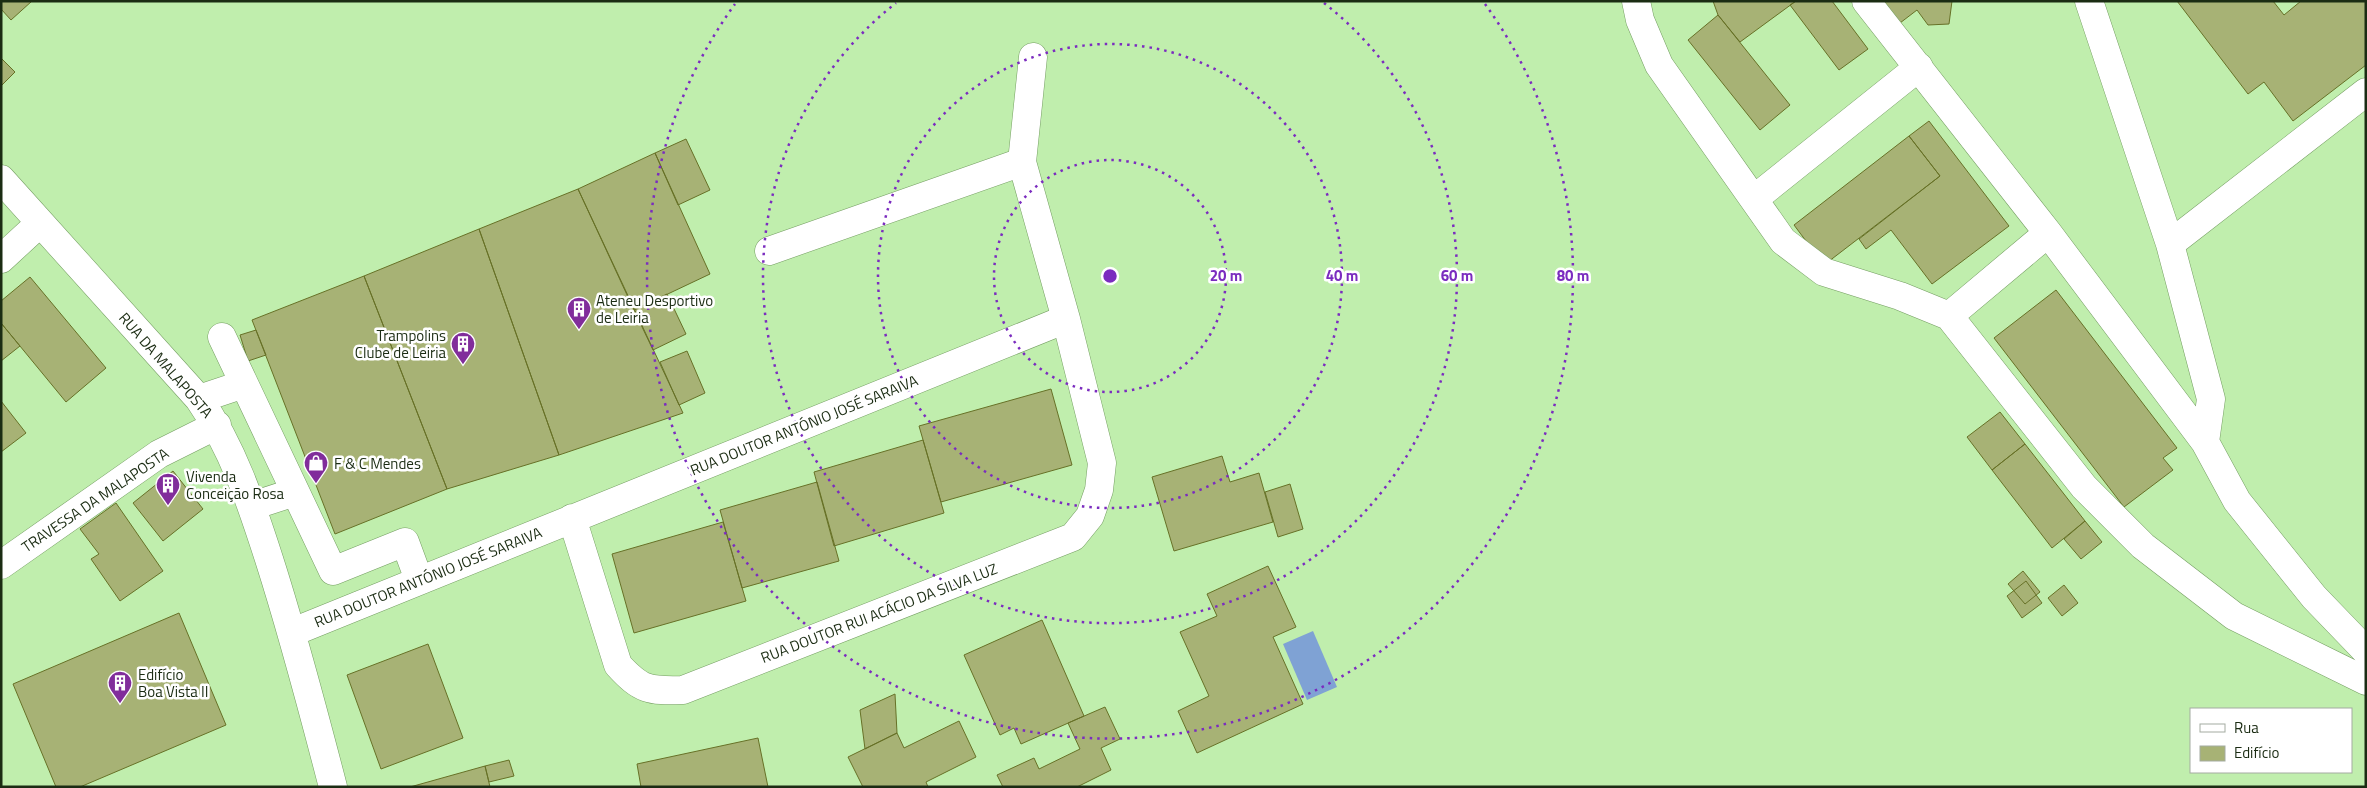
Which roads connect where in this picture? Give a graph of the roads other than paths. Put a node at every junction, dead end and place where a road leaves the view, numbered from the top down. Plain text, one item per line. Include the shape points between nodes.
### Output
1 (1636, 1) edge
2 (1866, 1) edge
3 (2089, 1) edge
4 (1033, 57) dead end
5 (1919, 67) junction
6 (2366, 92) edge
7 (1022, 162) junction
8 (1, 179) edge
9 (1754, 199) junction
10 (40, 223) junction
11 (2048, 232) junction
12 (2170, 244) junction
13 (769, 251) dead end
14 (1, 259) edge
15 (1949, 316) junction
16 (1066, 319) junction
17 (222, 337) dead end
18 (244, 384) junction
19 (199, 400) junction
20 (217, 425) junction
21 (2205, 442) junction
22 (295, 492) junction
23 (252, 506) junction
24 (572, 518) junction
25 (1, 565) edge
26 (419, 580) junction
27 (293, 632) junction
28 (2366, 651) edge
29 (2366, 681) edge
30 (334, 787) edge

1 - 9 street via 1640,20 1659,65
2 - 5 street
3 - 12 street
4 - 7 street
5 - 9 street
5 - 11 street
6 - 12 street
7 - 13 street
7 - 16 street
8 - 10 street, RUA DA MALAPOSTA
9 - 15 street via 1783,240 1824,272 1900,296
10 - 14 street
10 - 19 street, RUA DA MALAPOSTA
11 - 15 street
11 - 21 street
12 - 21 street via 2211,399
15 - 29 street via 2084,487 2142,546 2234,616
16 - 24 street, RUA DOUTOR ANTÓNIO JOSÉ SARAIVA
16 - 24 street, RUA DOUTOR RUI ACÁCIO DA SILVA LUZ via 1102,463 1099,490 1090,516 1073,537 683,690 659,691 635,683 618,665
17 - 18 street
18 - 19 street
18 - 22 street
19 - 20 street, RUA DA MALAPOSTA
20 - 23 street, RUA DA MALAPOSTA
20 - 25 street, TRAVESSA DA MALAPOSTA via 159,454
21 - 28 street via 2237,501 2314,597
22 - 23 street
22 - 26 street via 333,571 405,542
23 - 27 street, RUA DA MALAPOSTA
24 - 26 street, RUA DOUTOR ANTÓNIO JOSÉ SARAIVA
26 - 27 street, RUA DOUTOR ANTÓNIO JOSÉ SARAIVA
27 - 30 street, RUA DA MALAPOSTA

